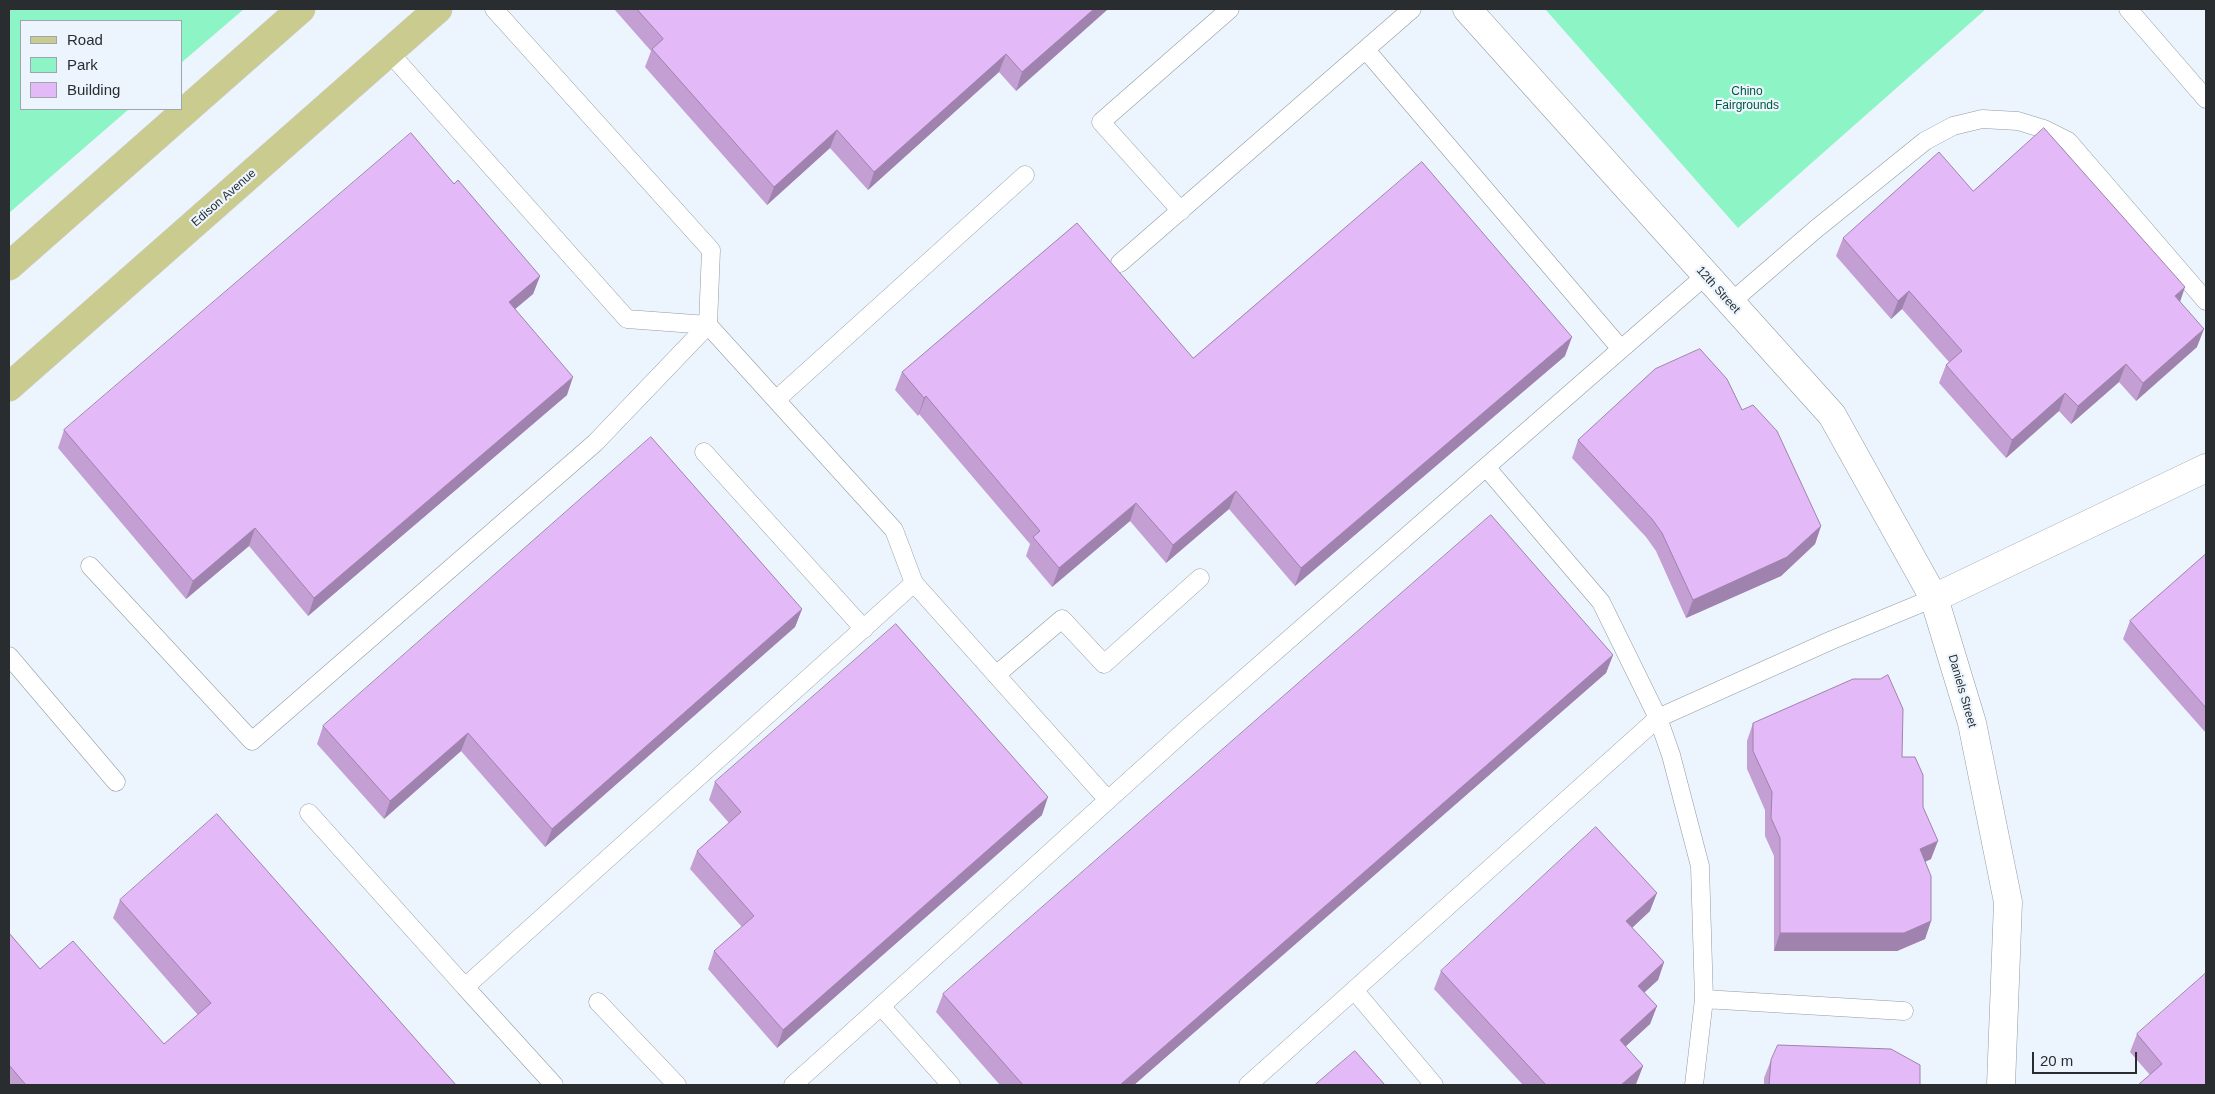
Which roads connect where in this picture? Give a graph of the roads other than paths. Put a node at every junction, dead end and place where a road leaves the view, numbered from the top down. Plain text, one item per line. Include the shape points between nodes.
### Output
1 (301, 9) edge
2 (438, 9) edge
3 (494, 9) edge
4 (1230, 9) edge
5 (1412, 9) edge
6 (1466, 9) edge
7 (2128, 9) edge
8 (1366, 50) junction
9 (389, 52) junction
10 (2206, 99) edge
11 (1025, 175) dead end
12 (1181, 211) junction
13 (1120, 264) dead end
14 (9, 266) edge
15 (1705, 276) junction
16 (2206, 301) edge
17 (1730, 303) junction
18 (708, 325) junction
19 (1621, 349) junction
20 (9, 387) edge
21 (777, 399) junction
22 (704, 452) dead end
23 (1486, 467) junction
24 (2206, 468) edge
25 (90, 566) dead end
26 (1200, 578) dead end
27 (914, 583) junction
28 (1934, 598) junction
29 (864, 629) junction
30 (9, 656) edge
31 (996, 674) junction
32 (1658, 718) junction
33 (116, 782) dead end
34 (1108, 800) junction
35 (309, 813) dead end
36 (465, 987) junction
37 (1354, 990) junction
38 (1704, 999) junction
39 (598, 1002) dead end
40 (881, 1006) junction
41 (1904, 1011) dead end
42 (554, 1085) edge
43 (677, 1085) edge
44 (793, 1085) edge
45 (950, 1085) edge
46 (1248, 1085) edge
47 (1434, 1085) edge
48 (1694, 1085) edge
49 (2001, 1085) edge

1 - 14 main road
2 - 9 main road, Edison Avenue
3 - 18 lane via 711,250
4 - 12 lane via 1101,122
5 - 8 lane
6 - 15 street, 12th Street
7 - 10 lane
8 - 12 lane
8 - 19 lane
9 - 18 lane via 627,319
9 - 20 main road, Edison Avenue
11 - 21 lane
12 - 13 lane
15 - 17 street, 12th Street
15 - 19 lane
16 - 17 lane via 2068,142 2044,129 2018,121 1982,119 1953,126 1925,141
17 - 28 street, 12th Street via 1832,415
18 - 21 lane
18 - 25 lane via 594,443 252,741
19 - 23 lane
21 - 27 lane via 894,530
22 - 29 lane
23 - 32 lane via 1601,602
23 - 34 lane
24 - 28 street
26 - 31 lane via 1104,664 1062,619
27 - 29 lane
27 - 31 lane
28 - 32 lane
28 - 49 street, Daniels Street via 1972,723 2008,902
29 - 36 lane
30 - 33 lane
31 - 34 lane
32 - 37 lane
32 - 38 lane via 1700,866
34 - 40 lane
35 - 36 lane
36 - 42 lane
37 - 46 lane
37 - 47 lane
38 - 41 lane
38 - 48 lane
39 - 43 lane
40 - 44 lane
40 - 45 lane

